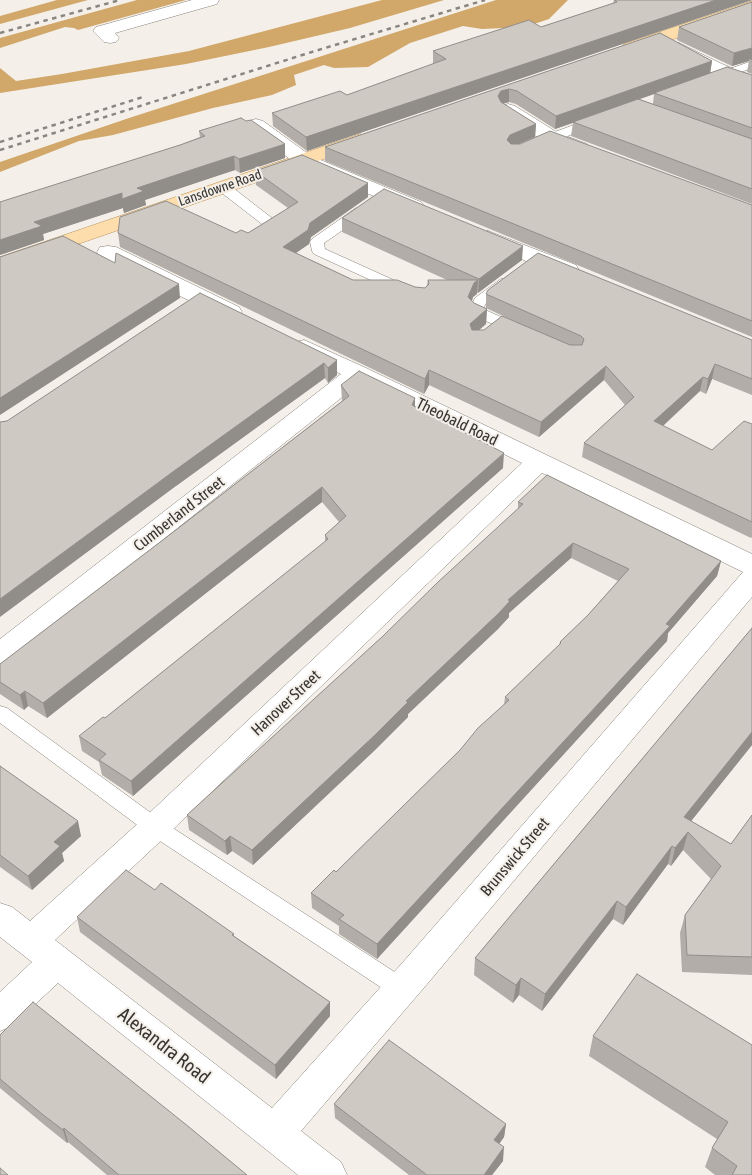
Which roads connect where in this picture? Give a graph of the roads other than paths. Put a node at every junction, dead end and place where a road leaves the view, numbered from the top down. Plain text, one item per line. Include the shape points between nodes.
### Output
1 (211, 0) edge
2 (752, 6) edge
3 (110, 38) dead end
4 (660, 38) junction
5 (613, 54) edge
6 (752, 64) edge
7 (727, 73) junction
8 (709, 80) edge
9 (752, 82) edge
10 (508, 110) edge
11 (611, 116) edge
12 (256, 125) edge
13 (379, 134) edge
14 (551, 137) junction
15 (529, 147) edge
16 (597, 154) edge
17 (304, 160) junction
18 (223, 187) junction
19 (384, 194) junction
20 (430, 212) edge
21 (272, 225) edge
22 (466, 227) edge
23 (108, 252) dead end
24 (0, 264) edge
25 (526, 266) junction
26 (582, 276) edge
27 (200, 296) junction
28 (420, 297) edge
29 (175, 313) edge
30 (253, 322) edge
31 (500, 322) junction
32 (485, 334) edge
33 (533, 337) edge
34 (288, 339) edge
35 (358, 373) junction
36 (540, 462) junction
37 (752, 565) edge
38 (752, 579) edge
39 (0, 654) edge
40 (0, 713) edge
41 (155, 827) junction
42 (0, 917) edge
43 (43, 952) junction
44 (402, 989) junction
45 (0, 1015) edge
46 (276, 1134) junction
47 (328, 1175) edge

1 - 3 street via 102,31
2 - 4 main road
4 - 5 main road
4 - 7 street
6 - 7 lane
7 - 8 lane
7 - 9 street
10 - 14 street
11 - 14 lane
12 - 17 street
13 - 17 main road, Lansdowne Road
14 - 15 lane
14 - 16 street
17 - 18 main road, Lansdowne Road
17 - 19 street
18 - 21 lane
18 - 24 main road, Lansdowne Road
19 - 20 street
19 - 28 lane via 317,242 319,251
22 - 25 street
23 - 27 street
25 - 26 street
25 - 31 lane via 477,306 479,313
27 - 29 street
27 - 30 street
31 - 32 lane
31 - 33 lane
34 - 35 street, Theobald Road
35 - 36 street, Theobald Road
35 - 39 street, Cumberland Street
36 - 37 street, Theobald Road
36 - 41 street, Hanover Street
38 - 44 street, Brunswick Street
40 - 41 lane
41 - 43 street, Hanover Street
41 - 44 lane
42 - 43 street, Alexandra Road
43 - 45 street, Hanover Street
43 - 46 street, Alexandra Road
44 - 46 street, Brunswick Street
46 - 47 street, Alexandra Road

